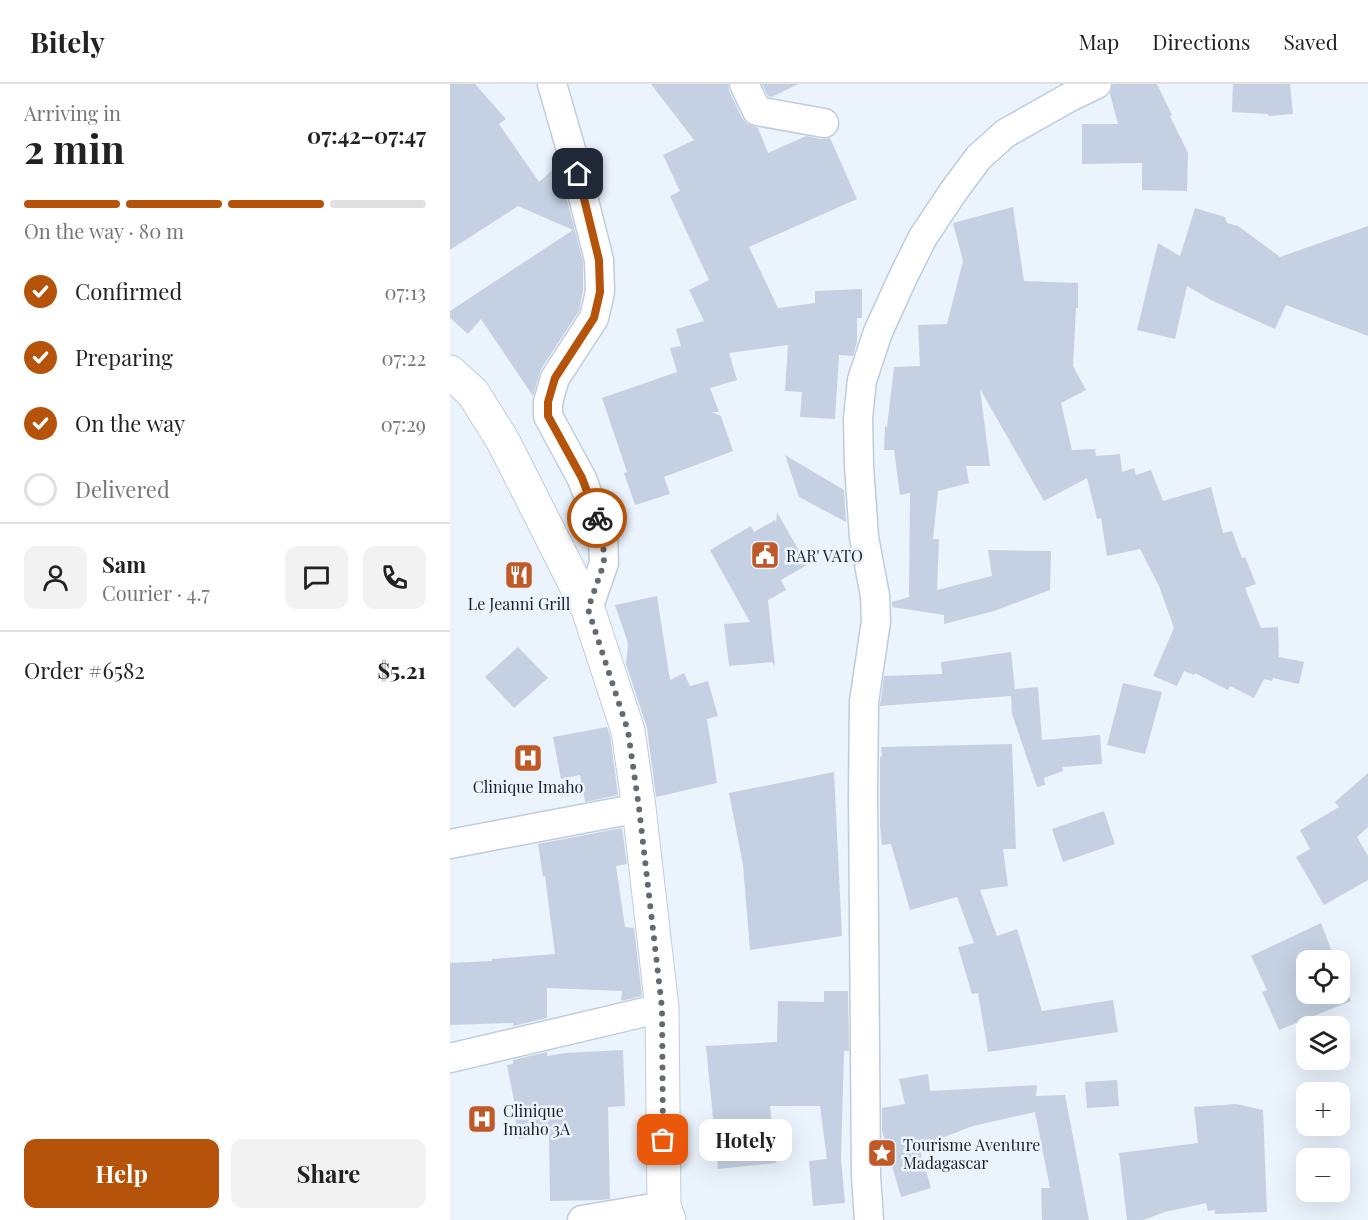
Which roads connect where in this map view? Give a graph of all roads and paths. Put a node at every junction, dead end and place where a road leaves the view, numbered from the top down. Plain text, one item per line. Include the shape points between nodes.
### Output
1 (552, 84) edge
2 (744, 84) edge
3 (1097, 84) edge
4 (824, 123) dead end
5 (453, 379) edge
6 (588, 609) junction
7 (639, 808) junction
8 (450, 844) edge
9 (662, 1008) junction
10 (450, 1058) edge
11 (666, 1213) edge
12 (582, 1220) edge
13 (869, 1220) edge

1 - 6 street via 599,260 600,292 594,318 555,378 548,402 548,416 582,478 603,538 604,563
2 - 4 street via 758,111
3 - 13 street via 1006,133 979,157 923,237 879,332 862,380 859,466 876,621 864,702
5 - 6 main road via 473,393 503,441
6 - 7 main road via 628,731
7 - 8 street
7 - 9 main road
9 - 10 street
9 - 11 main road
11 - 12 street

